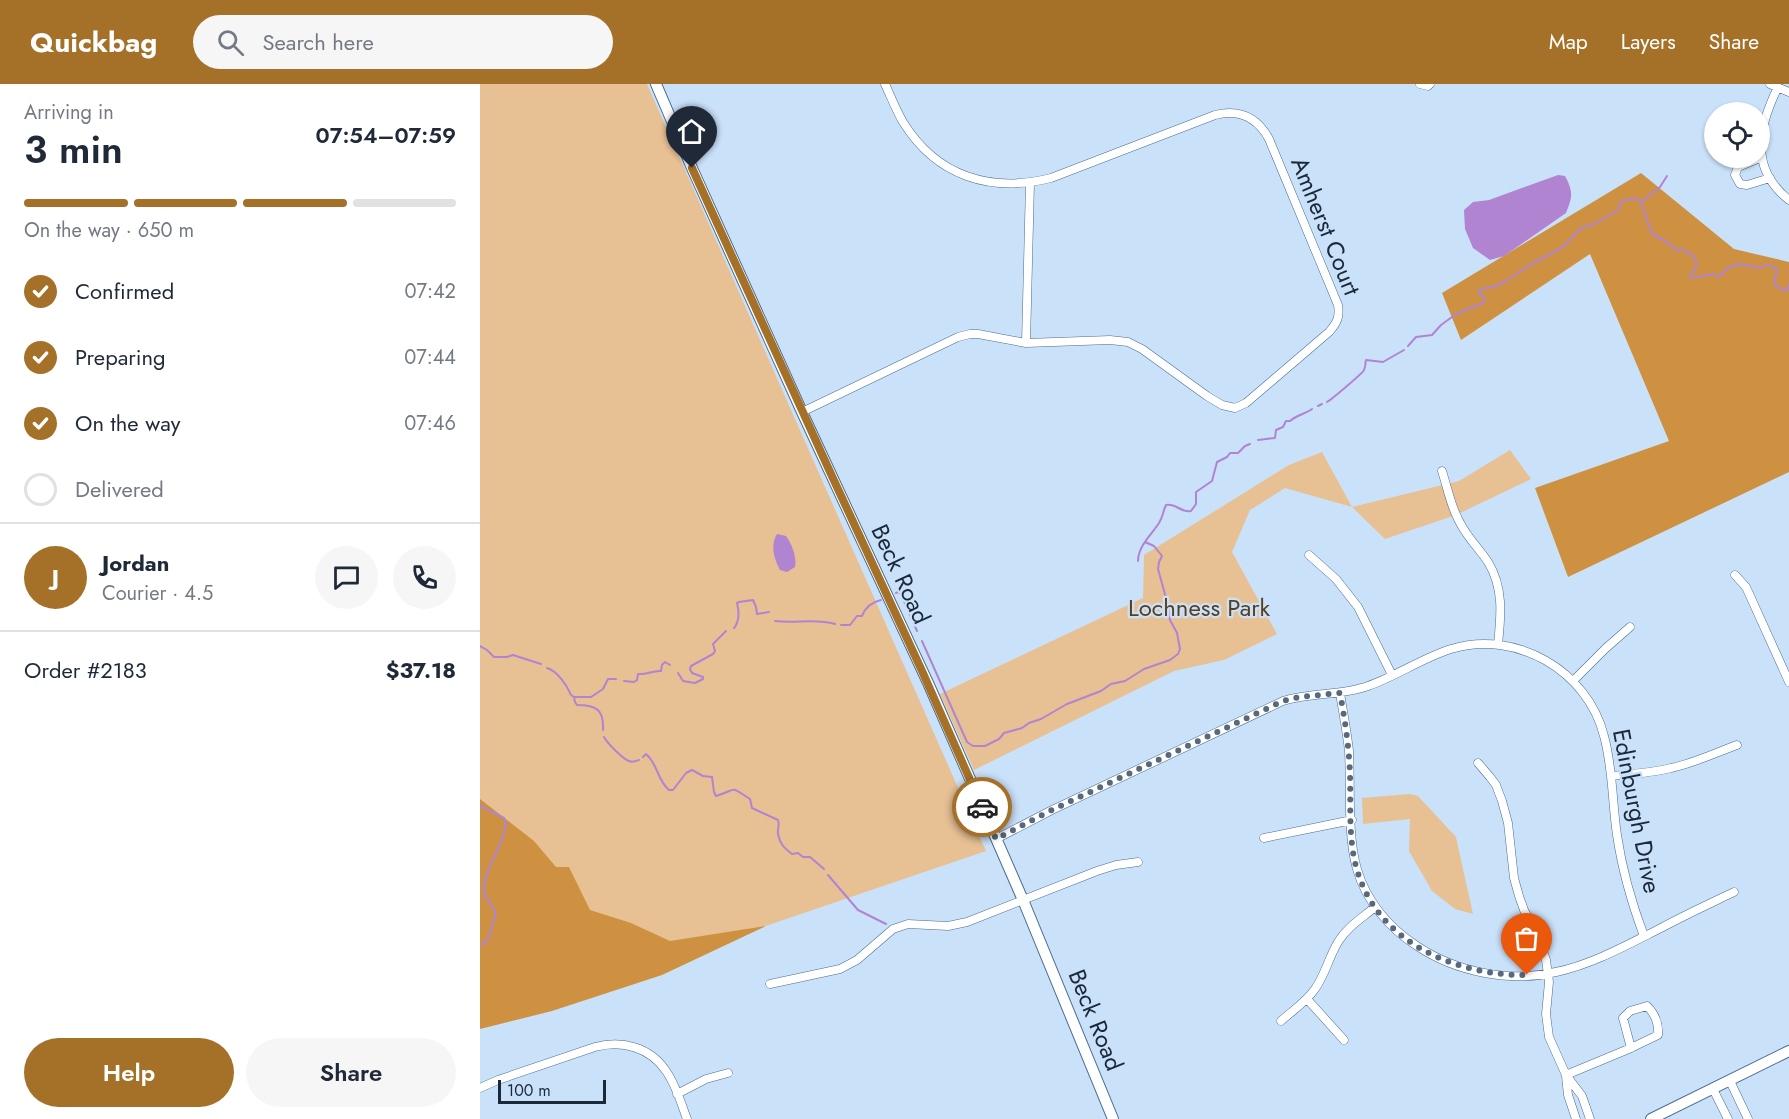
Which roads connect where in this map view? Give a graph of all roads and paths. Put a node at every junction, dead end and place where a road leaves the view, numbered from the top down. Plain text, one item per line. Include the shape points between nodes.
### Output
1 (656, 84) edge
2 (885, 84) edge
3 (1420, 84) edge
4 (1430, 84) edge
5 (1774, 86) edge
6 (1789, 92) edge
7 (1770, 102) edge
8 (1738, 168) edge
9 (1766, 168) edge
10 (1770, 178) junction
11 (1030, 183) junction
12 (1789, 200) edge
13 (1026, 343) junction
14 (802, 412) junction
15 (1442, 471) dead end
16 (1309, 555) dead end
17 (1735, 575) dead end
18 (1630, 627) dead end
19 (1498, 644) junction
20 (1392, 675) junction
21 (1573, 681) junction
22 (1789, 682) edge
23 (1340, 693) junction
24 (1737, 745) dead end
25 (1478, 763) dead end
26 (1611, 776) junction
27 (1352, 820) junction
28 (1264, 837) dead end
29 (996, 839) junction
30 (1138, 862) dead end
31 (1734, 892) dead end
32 (1023, 900) junction
33 (1375, 907) junction
34 (1644, 936) junction
35 (1549, 974) junction
36 (770, 984) dead end
37 (1306, 999) junction
38 (1281, 1021) dead end
39 (1344, 1040) dead end
40 (1631, 1048) junction
41 (1789, 1051) edge
42 (728, 1073) dead end
43 (1566, 1075) junction
44 (1730, 1081) junction
45 (480, 1088) edge
46 (1713, 1089) junction
47 (677, 1094) junction
48 (687, 1119) edge
49 (1113, 1119) edge
50 (1576, 1119) edge
51 (1590, 1119) edge
52 (1651, 1119) edge
53 (1728, 1119) edge
54 (1748, 1119) edge

1 - 14 main road, Beck Road
2 - 11 street, Amherst Court via 903,122 936,159 982,181
3 - 4 street
5 - 6 street
5 - 7 street
8 - 10 street via 1735,175 1740,184
9 - 10 street
10 - 12 street
11 - 13 street
11 - 13 street, Amherst Court via 1072,172 1215,115 1248,116 1269,139 1340,312 1329,332 1246,403 1235,408 1214,401 1128,342
13 - 14 street, Amherst Court via 963,335
14 - 29 main road, Beck Road
15 - 19 street via 1455,513 1488,561 1496,580 1501,606
16 - 20 street via 1336,579 1358,607
17 - 22 street via 1746,587
18 - 21 street
19 - 20 street, Edinburgh Drive via 1450,649
19 - 21 street, Edinburgh Drive via 1539,656
20 - 23 street, Edinburgh Drive
21 - 26 street, Edinburgh Drive via 1600,721
23 - 27 street via 1349,750
23 - 29 street, Edinburgh Drive via 1283,701
24 - 26 street via 1670,768
25 - 35 street via 1496,785 1502,801 1518,896 1539,939
26 - 34 street, Edinburgh Drive via 1620,852
27 - 28 street
27 - 33 street via 1357,869
29 - 32 main road, Beck Road
30 - 32 street via 1097,871
31 - 34 street
32 - 36 street via 967,922 901,926 840,969
32 - 49 main road, Beck Road
33 - 35 street via 1410,941 1452,964 1502,975
33 - 37 street via 1341,937 1321,980
34 - 35 street via 1589,962
35 - 43 street via 1546,1024
37 - 38 street
37 - 39 street
40 - 40 street via 1658,1035 1659,1025 1647,1006 1630,1011 1623,1018
40 - 43 street
41 - 44 main road
42 - 47 street
43 - 50 street
43 - 51 street via 1582,1096
44 - 46 main road
44 - 54 street
45 - 47 street via 595,1047 620,1044 642,1050 658,1061
46 - 52 main road
46 - 53 street
47 - 48 street

